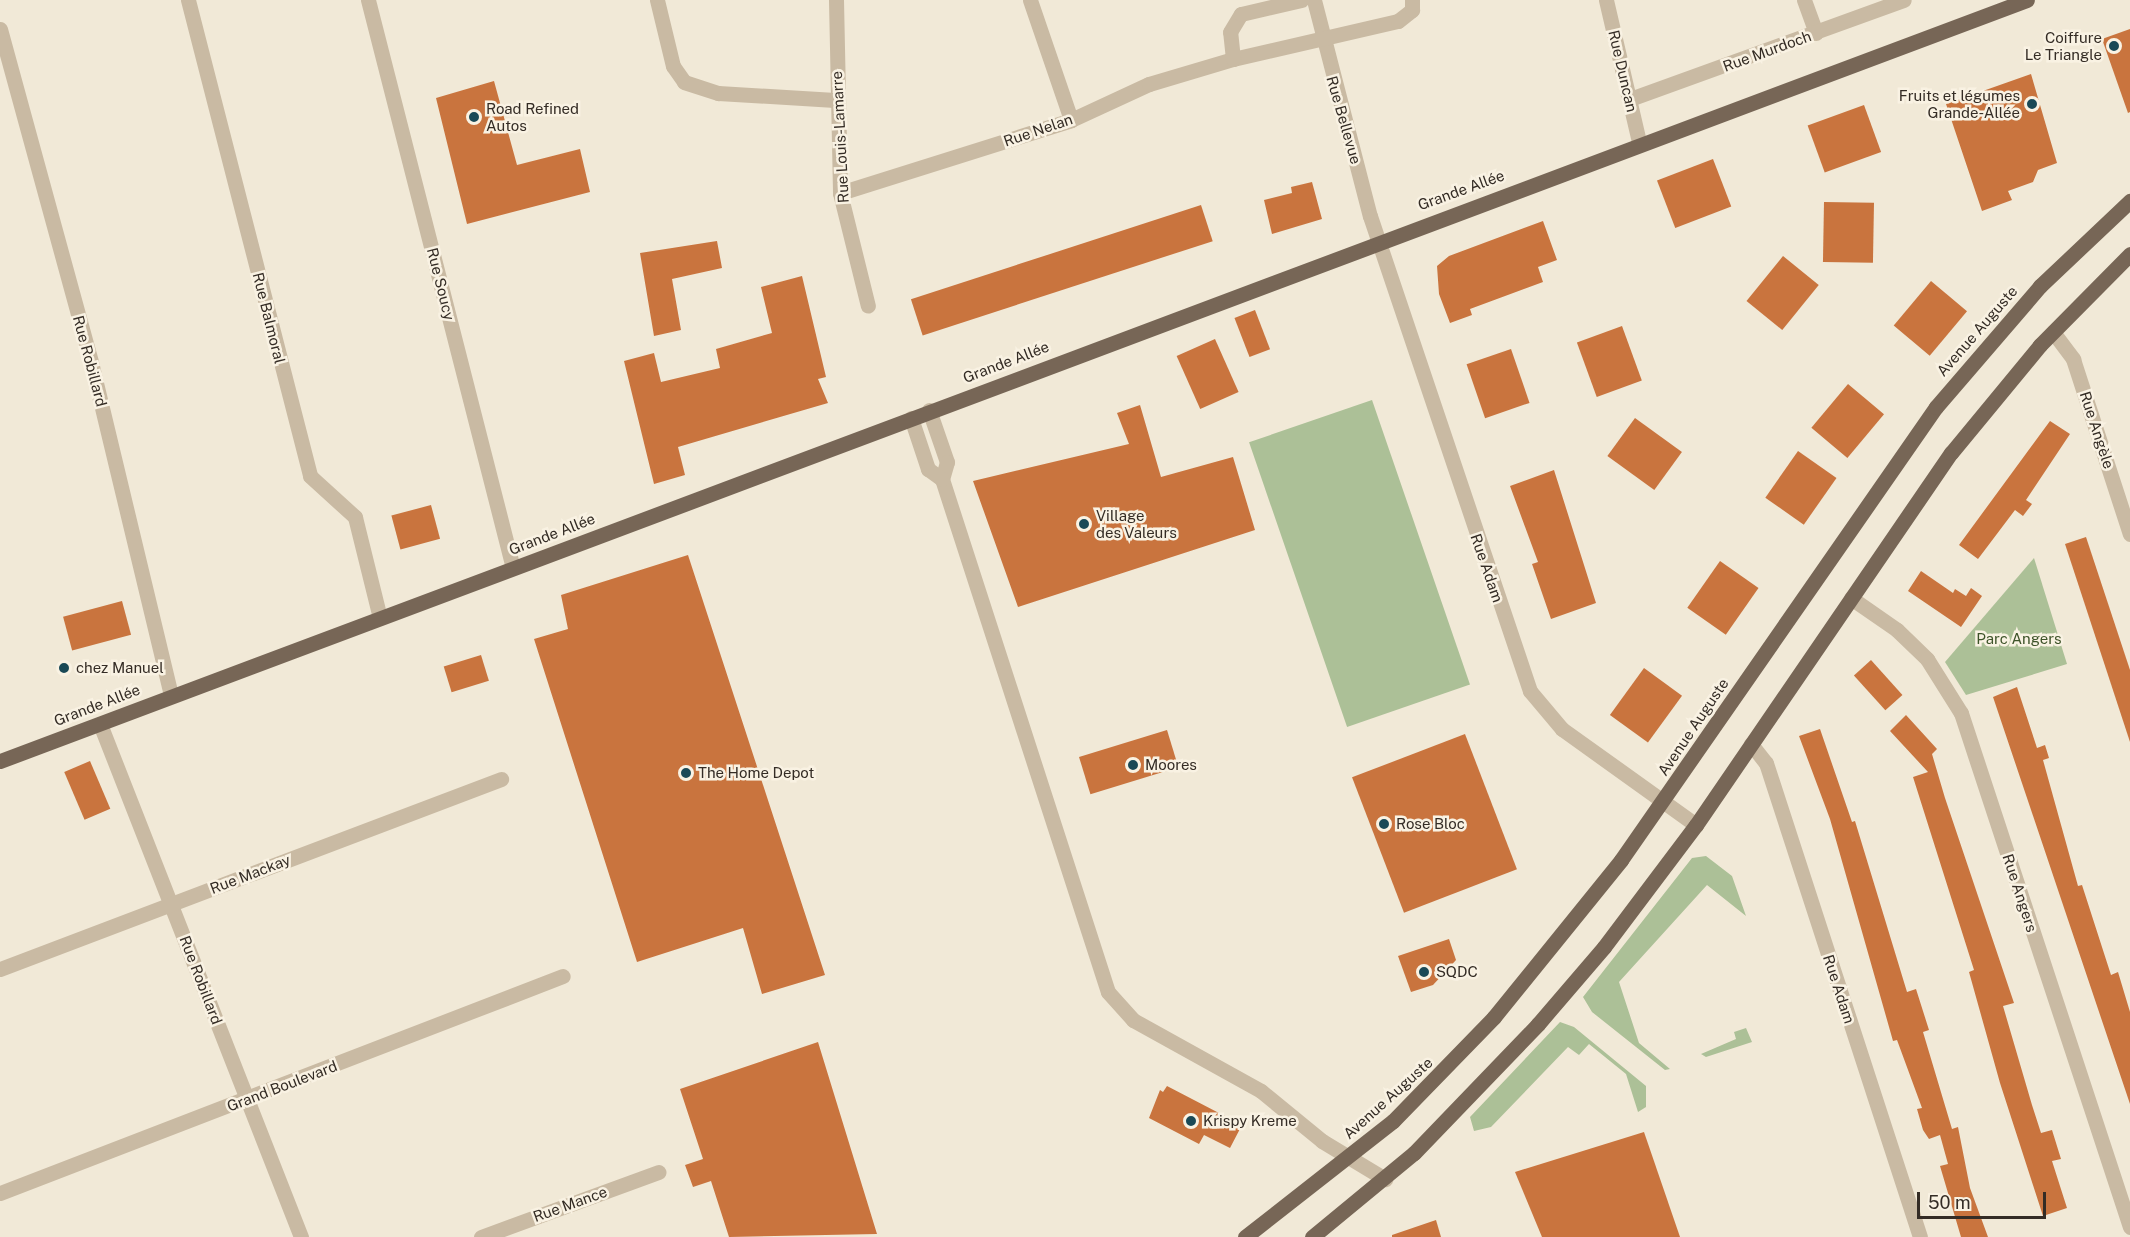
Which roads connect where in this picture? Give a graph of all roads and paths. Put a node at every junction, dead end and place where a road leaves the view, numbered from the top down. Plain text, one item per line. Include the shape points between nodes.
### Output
1 (188, 0) edge
2 (368, 0) edge
3 (657, 0) edge
4 (837, 0) edge
5 (1030, 0) edge
6 (1301, 0) edge
7 (1314, 0) edge
8 (1412, 0) edge
9 (1606, 0) edge
10 (1804, 0) edge
11 (1904, 0) edge
12 (2026, 0) edge
13 (0, 29) edge
14 (1816, 33) junction
15 (1322, 42) junction
16 (1233, 59) junction
17 (1630, 99) junction
18 (835, 100) junction
19 (1071, 120) junction
20 (1639, 142) junction
21 (840, 193) junction
22 (2130, 201) edge
23 (1379, 240) junction
24 (2130, 254) edge
25 (868, 306) dead end
26 (2053, 332) junction
27 (929, 410) junction
28 (911, 418) junction
29 (942, 479) junction
30 (2130, 534) edge
31 (513, 568) junction
32 (1851, 598) junction
33 (380, 618) junction
34 (171, 696) junction
35 (100, 724) junction
36 (1751, 744) junction
37 (0, 761) edge
38 (501, 779) dead end
39 (1663, 801) junction
40 (1696, 825) junction
41 (172, 903) junction
42 (0, 969) edge
43 (563, 976) dead end
44 (247, 1100) junction
45 (1348, 1157) junction
46 (659, 1172) dead end
47 (1385, 1179) junction
48 (0, 1193) edge
49 (2130, 1227) edge
50 (301, 1237) edge
51 (482, 1237) edge
52 (1245, 1237) edge
53 (1312, 1237) edge
54 (1920, 1237) edge

1 - 33 street, Rue Balmoral via 310,476 355,517
2 - 31 street, Rue Soucy
3 - 18 street via 673,66 684,82 718,93
4 - 18 street, Rue Louis-Lamarre
5 - 19 street
6 - 16 street via 1240,14 1230,32
7 - 15 street, Rue Bellevue
8 - 15 street, Rue Nelan via 1412,10 1398,21
9 - 17 street, Rue Duncan
10 - 14 street
11 - 14 street, Rue Murdoch
12 - 20 main road, Grande Allée
13 - 34 street, Rue Robillard via 91,362
14 - 17 street, Rue Murdoch
15 - 16 street, Rue Nelan
15 - 23 street, Rue Bellevue
16 - 19 street, Rue Nelan via 1149,84
17 - 20 street, Rue Duncan
18 - 21 street, Rue Louis-Lamarre
19 - 21 street, Rue Nelan
20 - 23 main road, Grande Allée
21 - 25 street, Rue Louis-Lamarre
22 - 39 main road, Avenue Auguste via 2040,286 1936,407
23 - 27 main road, Grande Allée
23 - 39 street, Rue Adam via 1530,691 1562,729
24 - 26 main road
26 - 30 street, Rue Angèle via 2073,358
26 - 32 main road via 1951,453
27 - 28 main road, Grande Allée
27 - 29 street via 946,462
28 - 29 street via 928,469
28 - 31 main road, Grande Allée
29 - 45 street via 1108,992 1133,1020 1261,1091
31 - 33 main road, Grande Allée
32 - 36 main road
32 - 49 street, Rue Angers via 1918,648 1943,679 1961,713
33 - 34 main road, Grande Allée
34 - 35 main road, Grande Allée
35 - 37 main road, Grande Allée
35 - 41 street, Rue Robillard
36 - 40 main road
36 - 54 street, Rue Adam via 1766,764
38 - 41 street, Rue Mackay
39 - 40 street, Rue Adam
39 - 45 main road, Avenue Auguste via 1595,893 1472,1043 1394,1120
40 - 47 main road via 1561,998
41 - 42 street, Rue Mackay
41 - 44 street, Rue Robillard
43 - 44 street, Grand Boulevard
44 - 48 street, Grand Boulevard
44 - 50 street, Rue Robillard
45 - 47 street
45 - 52 main road, Avenue Auguste
46 - 51 street, Rue Mance
47 - 53 main road

